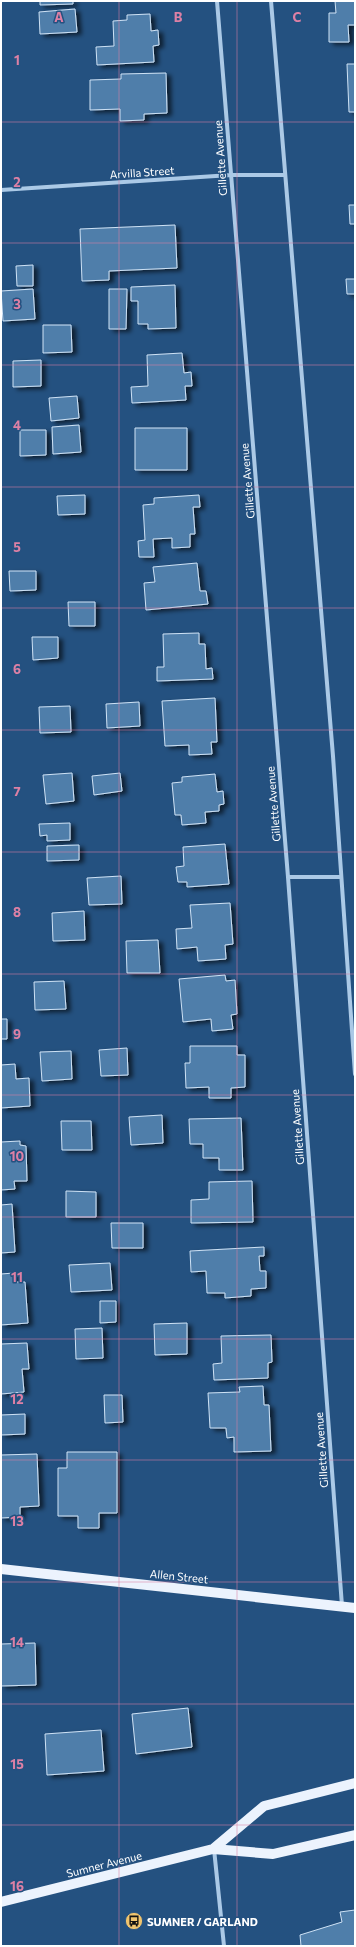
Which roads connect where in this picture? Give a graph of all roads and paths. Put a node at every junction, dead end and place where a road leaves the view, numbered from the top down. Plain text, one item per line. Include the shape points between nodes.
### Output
1 (217, 1) edge
2 (271, 1) edge
3 (231, 175) junction
4 (285, 175) junction
5 (1, 190) edge
6 (288, 877) junction
7 (341, 877) junction
8 (355, 1074) edge
9 (1, 1569) edge
10 (342, 1606) junction
11 (355, 1608) edge
12 (355, 1783) edge
13 (355, 1835) edge
14 (214, 1849) junction
15 (1, 1902) edge
16 (224, 1946) edge

1 - 3 street, Gillette Avenue
2 - 4 street
3 - 4 street, Arvilla Street
3 - 5 street, Arvilla Street
3 - 6 street, Gillette Avenue
4 - 7 street
6 - 7 street
6 - 10 street, Gillette Avenue
7 - 8 street
9 - 10 main road, Allen Street
10 - 11 main road, Allen Street
12 - 14 main road, Sumner Avenue via 264,1806
13 - 14 main road, Sumner Avenue via 273,1854
14 - 15 main road, Sumner Avenue
14 - 16 street

